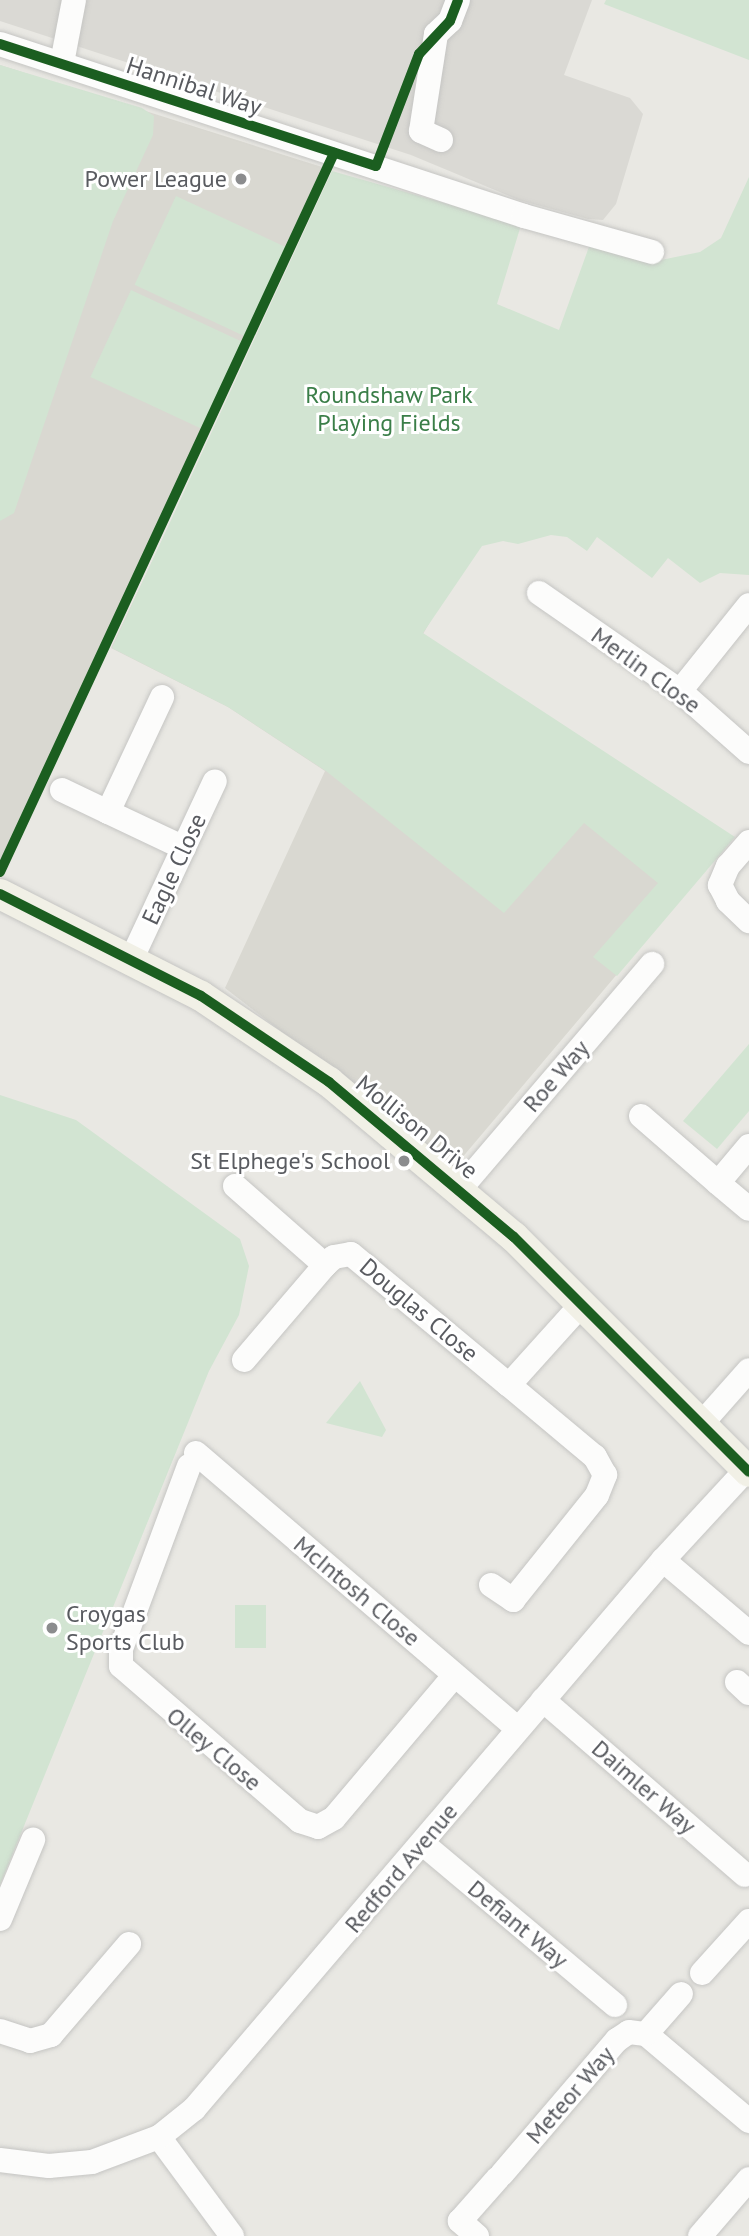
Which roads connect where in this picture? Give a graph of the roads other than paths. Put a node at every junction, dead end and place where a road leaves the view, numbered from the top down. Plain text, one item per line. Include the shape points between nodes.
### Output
1 (74, 0) edge
2 (458, 0) edge
3 (0, 44) edge
4 (62, 63) junction
5 (441, 140) dead end
6 (652, 252) dead end
7 (539, 593) dead end
8 (749, 605) edge
9 (680, 691) junction
10 (162, 697) dead end
11 (749, 752) edge
12 (215, 781) dead end
13 (62, 790) dead end
14 (108, 812) junction
15 (749, 842) edge
16 (184, 848) junction
17 (9, 898) edge
18 (749, 921) edge
19 (132, 958) junction
20 (652, 964) dead end
21 (641, 1116) dead end
22 (749, 1146) edge
23 (718, 1183) junction
24 (235, 1186) dead end
25 (460, 1189) junction
26 (749, 1209) edge
27 (325, 1265) junction
28 (582, 1304) junction
29 (244, 1360) dead end
30 (749, 1370) edge
31 (509, 1385) junction
32 (704, 1422) junction
33 (192, 1460) joint
34 (748, 1471) edge
35 (663, 1560) junction
36 (491, 1585) dead end
37 (749, 1633) edge
38 (455, 1675) junction
39 (543, 1700) junction
40 (518, 1729) junction
41 (33, 1840) dead end
42 (422, 1843) junction
43 (745, 1875) dead end
44 (0, 1920) edge
45 (749, 1922) edge
46 (129, 1944) dead end
47 (702, 1973) dead end
48 (681, 1994) dead end
49 (615, 2005) dead end
50 (0, 2031) edge
51 (646, 2034) junction
52 (749, 2122) edge
53 (159, 2137) junction
54 (0, 2160) edge
55 (749, 2179) edge
56 (232, 2236) edge
57 (477, 2236) edge
58 (701, 2236) edge

1 - 4 street
2 - 5 street via 450,21 436,34 421,131
3 - 4 street, Hannibal Way
4 - 6 street, Hannibal Way via 524,216
7 - 9 street, Merlin Close
8 - 9 street
9 - 11 street, Merlin Close
10 - 14 street
12 - 16 street, Eagle Close
13 - 14 street
14 - 16 street
15 - 18 street via 728,866 720,885 728,901
16 - 19 street, Eagle Close
17 - 19 main road, Mollison Drive
19 - 25 main road, Mollison Drive via 230,1014 303,1063
20 - 25 street, Roe Way
21 - 23 street
22 - 23 street
23 - 26 street
24 - 27 street, Douglas Close
25 - 28 main road, Mollison Drive
27 - 29 street, Douglas Close
27 - 31 street, Douglas Close via 342,1254 358,1258
28 - 31 street
28 - 32 main road, Mollison Drive
30 - 32 street
31 - 36 street, Douglas Close via 595,1457 605,1475 597,1495 513,1600
32 - 34 main road, Mollison Drive
33 - 38 street, McIntosh Close
33 - 38 street, Olley Close via 121,1649 121,1666 300,1821 318,1827 334,1818
34 - 35 street, Redford Avenue
35 - 37 street
35 - 39 street, Redford Avenue
38 - 40 street, McIntosh Close
39 - 40 street, Redford Avenue
39 - 43 street, Daimler Way
40 - 42 street, Redford Avenue
41 - 44 street
42 - 49 street, Defiant Way
42 - 53 street, Redford Avenue via 194,2109
45 - 47 street
46 - 50 street via 51,2035 30,2041
48 - 51 street, Meteor Way
51 - 52 street, Meteor Way
51 - 57 street, Meteor Way via 629,2032 617,2040 460,2221
53 - 54 street, Redford Avenue via 111,2156 67,2166
53 - 56 street
55 - 58 street

